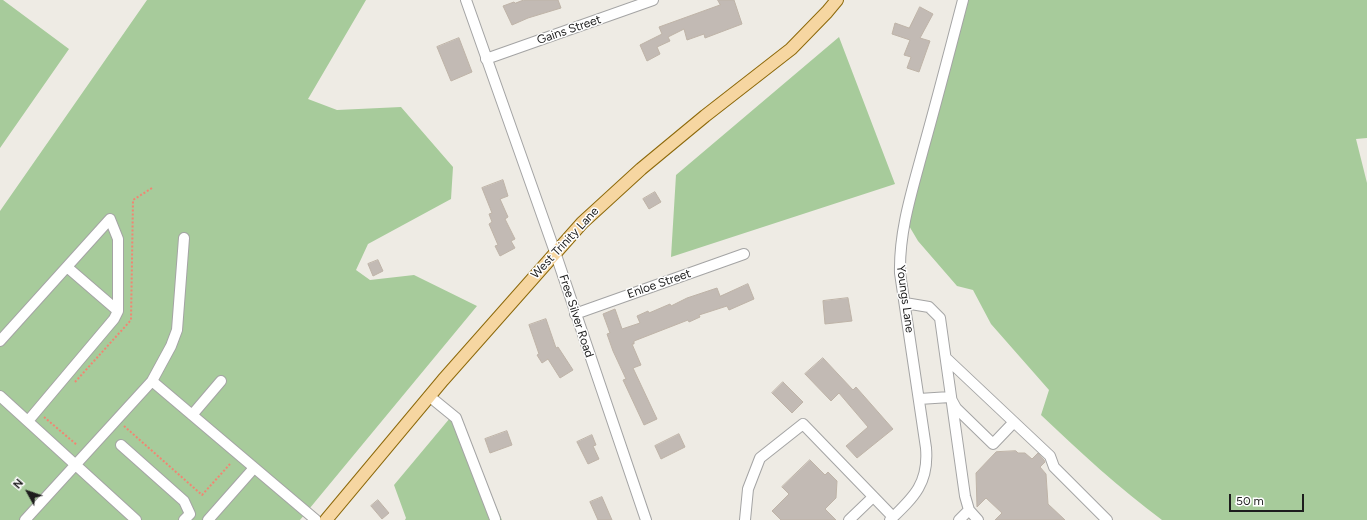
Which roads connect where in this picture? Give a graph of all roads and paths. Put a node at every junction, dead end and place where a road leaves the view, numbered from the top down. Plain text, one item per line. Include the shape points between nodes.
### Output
1 (466, 0) edge
2 (653, 0) edge
3 (836, 0) edge
4 (964, 0) edge
5 (486, 59) junction
6 (184, 238) dead end
7 (555, 252) junction
8 (744, 254) dead end
9 (67, 267) junction
10 (905, 303) junction
11 (118, 311) junction
12 (575, 314) junction
13 (0, 341) edge
14 (946, 358) junction
15 (152, 381) junction
16 (221, 381) dead end
17 (0, 396) edge
18 (429, 396) junction
19 (950, 397) junction
20 (919, 399) junction
21 (192, 415) junction
22 (28, 421) junction
23 (1014, 422) junction
24 (124, 426) dead end
25 (121, 445) dead end
26 (76, 464) junction
27 (230, 464) dead end
28 (254, 468) junction
29 (873, 497) junction
30 (969, 510) junction
31 (190, 518) edge
32 (495, 519) edge
33 (891, 519) edge
34 (25, 520) edge
35 (136, 520) edge
36 (208, 520) edge
37 (316, 520) edge
38 (326, 520) edge
39 (646, 520) edge
40 (745, 520) edge
41 (848, 520) edge
42 (958, 520) edge
43 (978, 520) edge
44 (1107, 520) edge

1 - 5 street, Free Silver Road
2 - 5 street, Gains Street
3 - 7 main road, West Trinity Lane via 790,49 641,169 582,223
4 - 10 street, Youngs Lane via 901,238 900,273
5 - 7 street, Free Silver Road
6 - 15 street via 177,330
7 - 12 street, Free Silver Road
7 - 18 main road, West Trinity Lane
8 - 12 street, Enloe Street
9 - 11 street
9 - 11 street via 110,219 118,239
9 - 13 street
10 - 14 street via 921,304 936,312 940,318
10 - 20 street, Youngs Lane
11 - 22 street
12 - 39 street, Free Silver Road
14 - 19 street
14 - 23 street
15 - 21 street
15 - 26 street
16 - 21 street
17 - 22 street
18 - 32 street via 456,418
18 - 38 main road, West Trinity Lane
19 - 20 street
19 - 23 street via 956,408 993,444
19 - 30 street
20 - 33 street, Youngs Lane via 926,448 925,474 914,496
21 - 28 street
22 - 26 street
23 - 44 street via 1050,456 1054,468
24 - 27 path via 202,495
25 - 31 street via 184,501
26 - 34 street
26 - 35 street
28 - 36 street
28 - 37 street
29 - 33 street
29 - 40 street via 803,424 760,458 748,488
29 - 41 street
30 - 42 street
30 - 43 street

